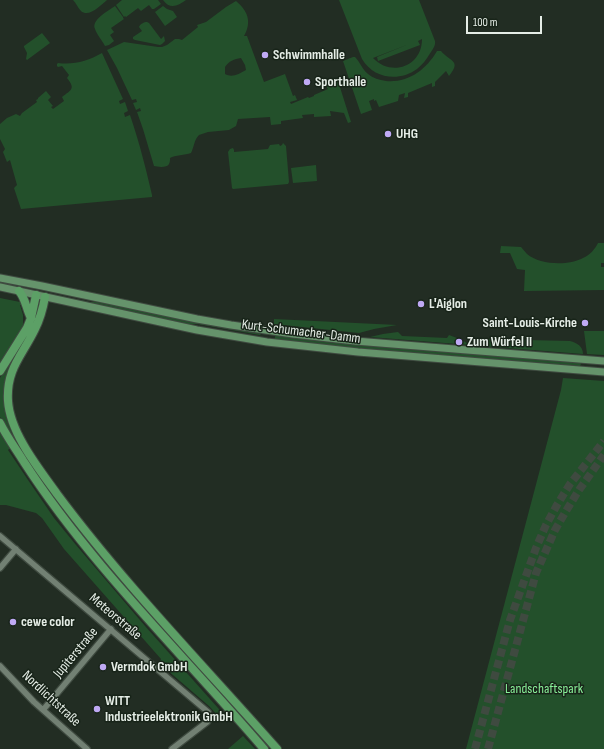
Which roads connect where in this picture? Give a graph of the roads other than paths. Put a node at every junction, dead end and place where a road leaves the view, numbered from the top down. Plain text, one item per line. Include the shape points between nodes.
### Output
1 (0, 278) edge
2 (42, 286) junction
3 (0, 287) edge
4 (19, 291) junction
5 (36, 295) junction
6 (45, 297) junction
7 (31, 318) junction
8 (268, 331) junction
9 (267, 342) junction
10 (604, 361) edge
11 (0, 371) edge
12 (604, 372) edge
13 (0, 423) edge
14 (0, 536) edge
15 (16, 550) junction
16 (0, 568) edge
17 (111, 630) junction
18 (0, 666) edge
19 (43, 710) junction
20 (87, 749) edge
21 (172, 749) edge
22 (264, 749) edge
23 (277, 749) edge

1 - 2 main road, Kurt-Schumacher-Damm
2 - 5 main road
2 - 6 main road
2 - 8 main road, Kurt-Schumacher-Damm via 197,319
3 - 4 main road, Kurt-Schumacher-Damm
4 - 5 main road, Kurt-Schumacher-Damm
4 - 7 highway
5 - 6 main road, Kurt-Schumacher-Damm
5 - 7 highway
6 - 9 main road, Kurt-Schumacher-Damm via 197,330
6 - 23 highway via 35,328 14,365 9,384 10,411 22,441 68,509 131,586
7 - 11 highway
8 - 9 main road
8 - 10 main road, Kurt-Schumacher-Damm via 355,341
9 - 12 main road, Kurt-Schumacher-Damm via 365,353
13 - 22 highway via 40,487 73,531
14 - 15 street, Meteorstraße
15 - 16 street
15 - 17 street, Meteorstraße
17 - 19 street, Jupiterstraße
17 - 21 street, Meteorstraße via 210,714 204,725
18 - 19 street, Nordlichtstraße
19 - 20 street, Nordlichtstraße

